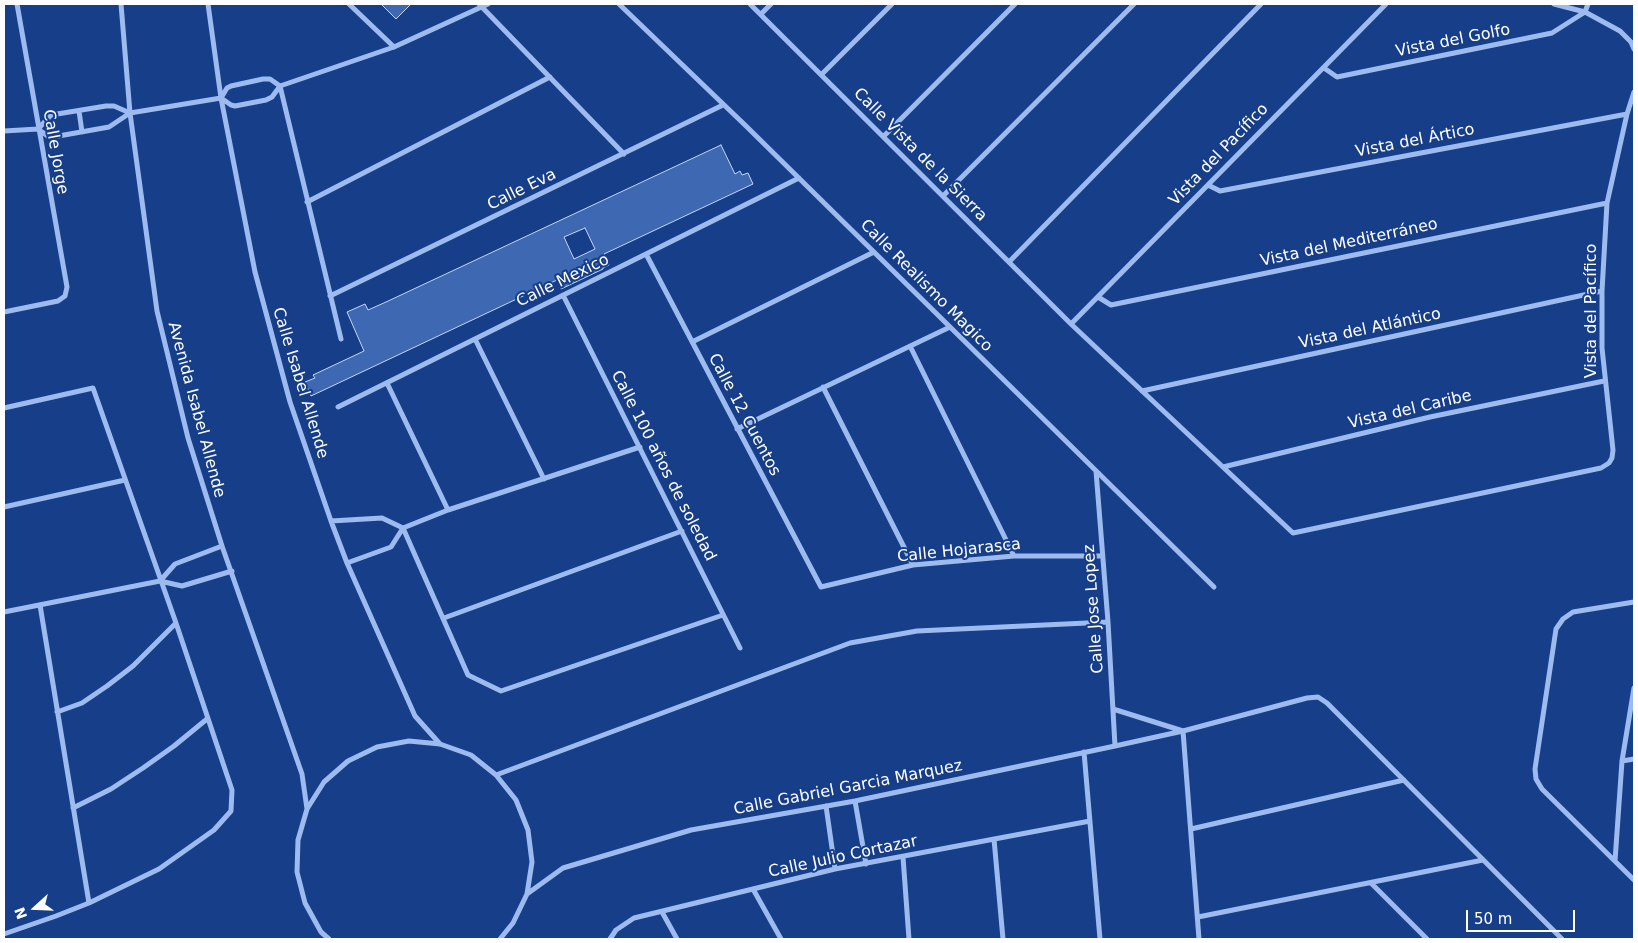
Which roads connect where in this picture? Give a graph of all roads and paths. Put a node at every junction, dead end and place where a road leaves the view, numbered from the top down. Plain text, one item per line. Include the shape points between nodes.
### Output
1 (17, 4) edge
2 (121, 4) edge
3 (208, 4) edge
4 (349, 4) edge
5 (619, 4) edge
6 (750, 4) edge
7 (771, 4) edge
8 (892, 4) edge
9 (1015, 4) edge
10 (1134, 4) edge
11 (1261, 4) edge
12 (1386, 4) edge
13 (1554, 4) edge
14 (1588, 4) edge
15 (483, 5) edge
16 (1584, 12) junction
17 (761, 14) junction
18 (394, 47) junction
19 (1634, 50) edge
20 (1324, 68) junction
21 (822, 74) junction
22 (550, 77) junction
23 (280, 86) junction
24 (1634, 92) edge
25 (221, 98) junction
26 (724, 105) junction
27 (79, 111) junction
28 (130, 113) junction
29 (1627, 114) junction
30 (38, 128) junction
31 (4, 131) edge
32 (82, 132) junction
33 (884, 136) junction
34 (624, 154) junction
35 (799, 178) junction
36 (1208, 185) junction
37 (943, 196) junction
38 (307, 202) junction
39 (1607, 203) junction
40 (874, 252) junction
41 (646, 254) junction
42 (1009, 262) junction
43 (1602, 291) junction
44 (564, 295) junction
45 (330, 296) junction
46 (1098, 297) junction
47 (4, 312) edge
48 (1071, 324) junction
49 (950, 327) junction
50 (341, 339) dead end
51 (475, 339) junction
52 (692, 342) junction
53 (910, 346) junction
54 (1604, 381) junction
55 (387, 383) junction
56 (824, 387) junction
57 (1142, 391) junction
58 (338, 407) dead end
59 (4, 408) edge
60 (737, 429) junction
61 (640, 447) junction
62 (1223, 467) junction
63 (1601, 468) joint
64 (1096, 470) junction
65 (544, 478) junction
66 (125, 480) junction
67 (4, 506) edge
68 (448, 510) junction
69 (331, 521) junction
70 (403, 528) junction
71 (682, 531) junction
72 (222, 546) junction
73 (1014, 556) junction
74 (1102, 556) junction
75 (347, 563) junction
76 (913, 565) junction
77 (232, 572) junction
78 (160, 581) junction
79 (821, 586) joint
80 (1214, 587) dead end
81 (1634, 602) edge
82 (40, 605) junction
83 (4, 612) edge
84 (723, 614) junction
85 (444, 618) junction
86 (1108, 622) junction
87 (176, 623) junction
88 (740, 648) dead end
89 (1634, 688) edge
90 (1113, 708) junction
91 (58, 712) junction
92 (207, 719) junction
93 (1183, 731) junction
94 (440, 744) junction
95 (1115, 746) junction
96 (1084, 752) junction
97 (1634, 759) edge
98 (1622, 761) junction
99 (496, 775) junction
100 (1404, 780) junction
101 (855, 801) junction
102 (826, 806) junction
103 (73, 808) junction
104 (307, 809) junction
105 (1090, 821) junction
106 (1191, 829) junction
107 (994, 839) junction
108 (903, 857) junction
109 (1482, 860) junction
110 (1615, 861) junction
111 (866, 864) junction
112 (835, 869) junction
113 (1634, 880) edge
114 (1371, 882) junction
115 (753, 889) junction
116 (527, 894) junction
117 (89, 903) junction
118 (662, 912) junction
119 (1198, 917) junction
120 (506, 932) junction
121 (4, 934) edge
122 (329, 939) edge
123 (500, 939) edge
124 (508, 939) edge
125 (610, 939) edge
126 (677, 939) edge
127 (781, 939) edge
128 (909, 939) edge
129 (1003, 939) edge
130 (1100, 939) edge
131 (1199, 939) edge
132 (1427, 939) edge
133 (1562, 939) edge

1 - 30 street, Calle Jorge
2 - 28 street, Avenida Isabel Allende
3 - 25 street, Calle Isabel Allende
4 - 18 street
5 - 26 street, Calle Realismo Magico
6 - 17 street, Calle Vista de la Sierra
7 - 17 street
8 - 21 street
9 - 33 street
10 - 37 street
11 - 42 street
12 - 20 street, Vista del Pacífico
13 - 16 street
14 - 16 street
15 - 18 street
15 - 22 street
16 - 19 street via 1620,30
16 - 20 street, Vista del Golfo via 1552,33 1337,76
17 - 21 street, Calle Vista de la Sierra
18 - 23 street
20 - 36 street, Vista del Pacífico
21 - 33 street, Calle Vista de la Sierra
22 - 34 street
22 - 38 street
23 - 25 street via 270,79 263,79 227,88
23 - 25 street via 266,100 235,106
23 - 38 street
24 - 29 street, Vista del Pacífico
25 - 28 street
25 - 69 street, Calle Isabel Allende via 255,272 290,402
26 - 34 street, Calle Eva
26 - 35 street, Calle Realismo Magico
27 - 28 street via 114,106
27 - 30 street via 51,115
27 - 32 street
28 - 32 street via 109,127
28 - 72 street, Avenida Isabel Allende via 157,312 188,438
29 - 36 street, Vista del Ártico via 1220,191
29 - 39 street, Vista del Pacífico
30 - 31 street
30 - 32 street via 49,137
30 - 47 street, Calle Jorge via 67,287 65,296 58,301
33 - 37 street, Calle Vista de la Sierra
34 - 45 street, Calle Eva
35 - 40 street, Calle Realismo Magico
35 - 41 street, Calle Mexico
36 - 46 street, Vista del Pacífico
37 - 42 street, Calle Vista de la Sierra
38 - 45 street
39 - 43 street, Vista del Pacífico
39 - 46 street, Vista del Mediterráneo via 1111,305
40 - 49 street, Calle Realismo Magico
40 - 52 street
41 - 44 street, Calle Mexico
41 - 52 street, Calle 12 Cuentos
42 - 48 street, Calle Vista de la Sierra
43 - 54 street, Vista del Pacífico
43 - 57 street, Vista del Atlántico
44 - 51 street, Calle Mexico
44 - 61 street, Calle 100 años de soledad
45 - 50 street
46 - 48 street, Vista del Pacífico
48 - 57 street, Calle Vista de la Sierra
49 - 53 street
49 - 64 street, Calle Realismo Magico
51 - 55 street, Calle Mexico
51 - 65 street
52 - 60 street, Calle 12 Cuentos
53 - 56 street
53 - 73 street
54 - 62 street, Vista del Caribe via 1430,417
54 - 63 street, Vista del Pacífico via 1613,450 1609,463
55 - 58 street, Calle Mexico
55 - 68 street
56 - 60 street
56 - 76 street
57 - 62 street, Calle Vista de la Sierra
59 - 66 street via 93,388
60 - 79 street, Calle 12 Cuentos
61 - 65 street
61 - 71 street, Calle 100 años de soledad
62 - 63 street, Calle Vista de la Sierra via 1293,533
64 - 74 street, Calle Jose Lopez
64 - 80 street, Calle Realismo Magico
65 - 68 street
66 - 67 street
66 - 78 street
68 - 70 street
69 - 70 street via 382,518
69 - 75 street, Calle Isabel Allende
70 - 75 street via 391,547
70 - 85 street
71 - 84 street, Calle 100 años de soledad
71 - 85 street
72 - 77 street, Avenida Isabel Allende
72 - 78 street via 175,564
73 - 74 street, Calle Hojarasca
73 - 76 street, Calle Hojarasca
74 - 86 street, Calle Jose Lopez
75 - 94 street, Calle Isabel Allende via 415,716
76 - 79 street, Calle Hojarasca
77 - 78 street via 182,586
77 - 104 street, Avenida Isabel Allende via 302,774
78 - 82 street
78 - 87 street
81 - 110 street via 1573,612 1556,630 1535,768 1536,779 1542,789
82 - 83 street
82 - 91 street
84 - 85 street via 501,691 468,675
84 - 88 street, Calle 100 años de soledad
86 - 90 street, Calle Jose Lopez
86 - 99 street via 917,631 850,643
87 - 91 street via 133,666 107,686 82,703
87 - 92 street
89 - 98 street
90 - 93 street
90 - 95 street, Calle Jose Lopez
91 - 103 street
92 - 103 street via 144,768
92 - 117 street via 232,790 231,811 214,830 159,869
93 - 95 street, Calle Gabriel Garcia Marquez
93 - 100 street, Calle Gabriel Garcia Marquez via 1318,697 1327,702
93 - 106 street
94 - 99 street via 471,756
94 - 104 street via 409,741 370,750 348,761 324,782
95 - 96 street, Calle Gabriel Garcia Marquez
96 - 101 street, Calle Gabriel Garcia Marquez
96 - 105 street
97 - 98 street
98 - 110 street
99 - 116 street via 516,800 528,830 532,862
100 - 106 street
100 - 109 street
101 - 102 street, Calle Gabriel Garcia Marquez
101 - 111 street
102 - 112 street
102 - 116 street, Calle Gabriel Garcia Marquez via 691,830 563,868
103 - 117 street
104 - 122 street via 298,840 297,872 305,904 321,932
105 - 107 street, Calle Julio Cortazar
105 - 130 street
106 - 119 street
107 - 108 street, Calle Julio Cortazar
107 - 129 street
108 - 111 street, Calle Julio Cortazar
108 - 128 street
109 - 114 street
109 - 133 street
110 - 113 street
111 - 112 street, Calle Julio Cortazar
112 - 115 street, Calle Julio Cortazar
114 - 119 street
114 - 132 street
115 - 118 street, Calle Julio Cortazar
115 - 127 street
116 - 120 street
117 - 121 street
118 - 125 street, Calle Julio Cortazar via 634,918 616,930
118 - 126 street
119 - 131 street
120 - 123 street
120 - 124 street

